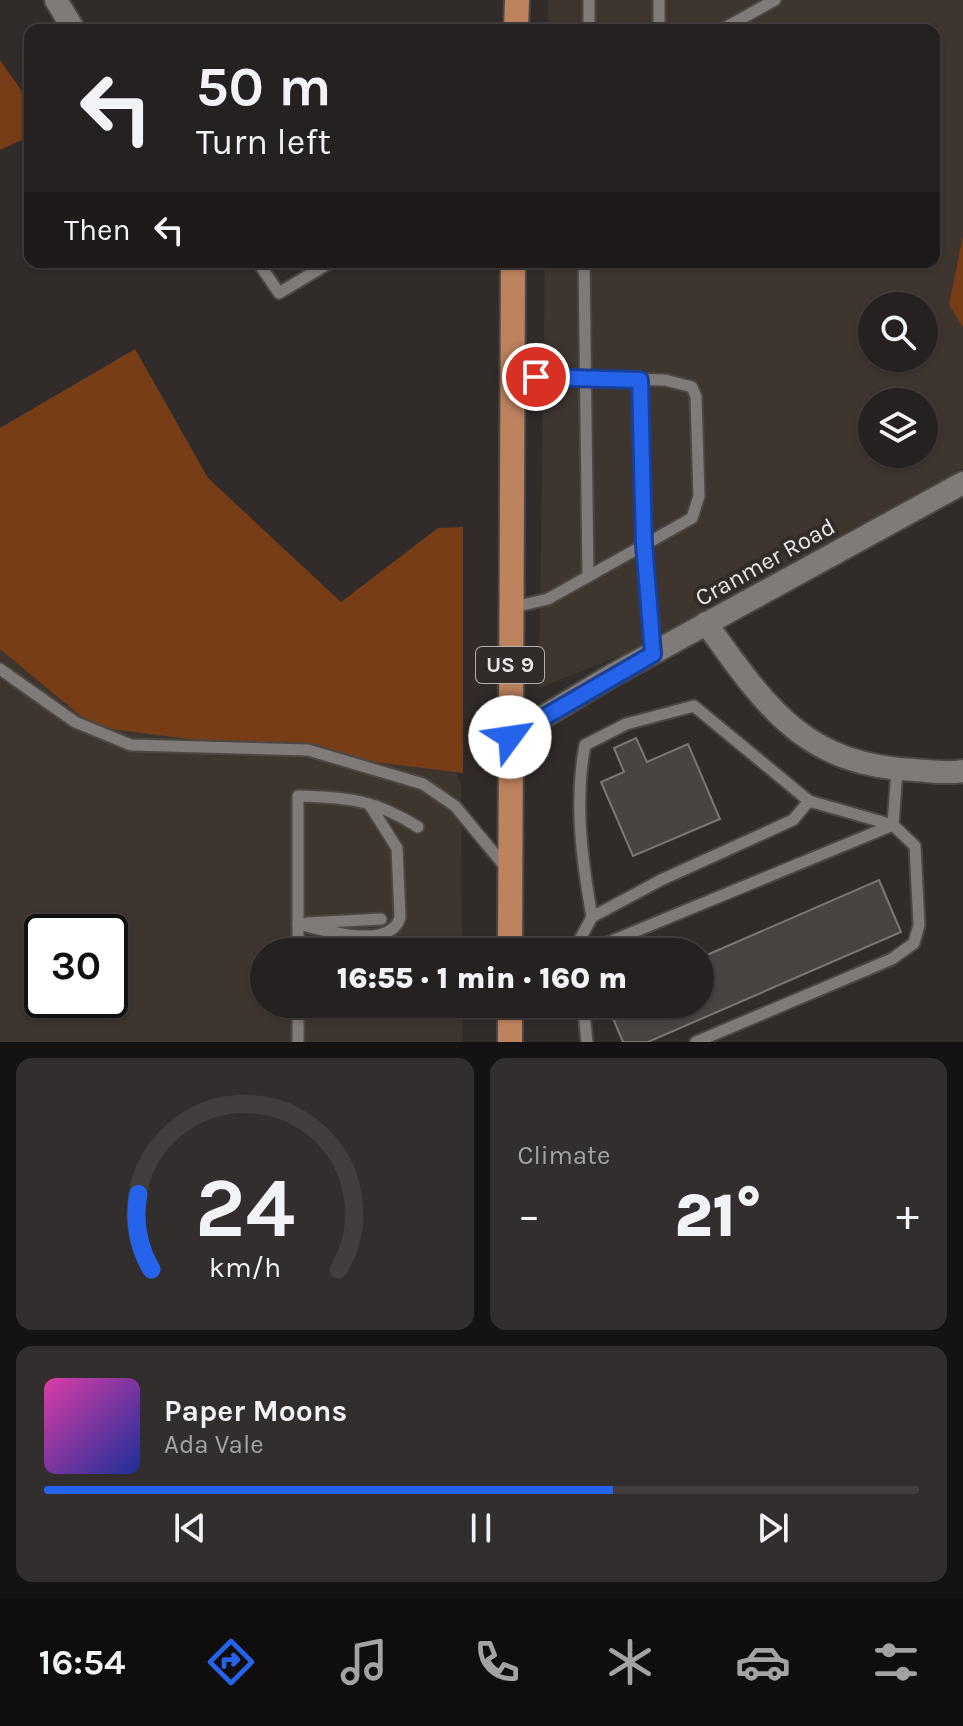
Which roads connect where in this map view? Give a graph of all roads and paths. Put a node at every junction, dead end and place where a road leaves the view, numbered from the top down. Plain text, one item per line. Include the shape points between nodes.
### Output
1 (56, 0) edge
2 (517, 0) edge
3 (589, 0) edge
4 (659, 0) edge
5 (775, 0) edge
6 (70, 24) edge
7 (516, 24) edge
8 (589, 24) edge
9 (659, 24) edge
10 (732, 24) edge
11 (262, 268) edge
12 (321, 268) edge
13 (513, 268) edge
14 (584, 268) edge
15 (511, 377) junction
16 (584, 378) junction
17 (640, 380) junction
18 (963, 483) edge
19 (644, 544) junction
20 (588, 576) junction
21 (510, 608) junction
22 (706, 623) junction
23 (653, 654) junction
24 (0, 669) edge
25 (510, 737) junction
26 (897, 770) junction
27 (963, 771) edge
28 (809, 801) junction
29 (368, 804) junction
30 (893, 825) junction
31 (418, 827) dead end
32 (510, 872) junction
33 (592, 917) junction
34 (381, 919) dead end
35 (298, 924) junction
36 (298, 938) edge
37 (510, 938) edge
38 (581, 938) edge
39 (619, 938) edge
40 (298, 1018) edge
41 (510, 1018) edge
42 (584, 1018) edge
43 (298, 1042) edge
44 (510, 1042) edge
45 (587, 1042) edge
46 (696, 1042) edge

1 - 6 street
2 - 7 highway
3 - 8 lane
4 - 9 lane
5 - 10 lane
11 - 12 lane via 279,293
13 - 15 highway, US 9
14 - 16 lane
15 - 16 lane
15 - 21 highway, US 9
16 - 17 lane
16 - 20 lane
17 - 19 lane
17 - 19 lane via 678,381 692,387 699,496 692,518
18 - 22 street, Cranmer Road
19 - 20 lane
19 - 23 lane
20 - 21 lane via 548,599
21 - 25 highway, US 9
22 - 23 street, Cranmer Road
22 - 26 street via 764,703 790,728 854,762
23 - 25 street, Cranmer Road
24 - 32 lane via 63,714 131,745 308,750 423,784 455,806
25 - 32 highway, US 9
26 - 27 street
26 - 30 lane
28 - 30 lane
28 - 33 lane via 793,820
28 - 33 lane via 694,706 626,724 585,745 581,857
29 - 31 lane
29 - 35 lane via 350,797 298,796
29 - 35 lane via 397,848 397,928 350,936
30 - 39 lane
30 - 46 lane via 915,846 919,925 914,943 892,959
32 - 37 highway, US 9
33 - 38 lane
34 - 35 lane
35 - 36 lane
40 - 43 lane
41 - 44 highway
42 - 45 lane

